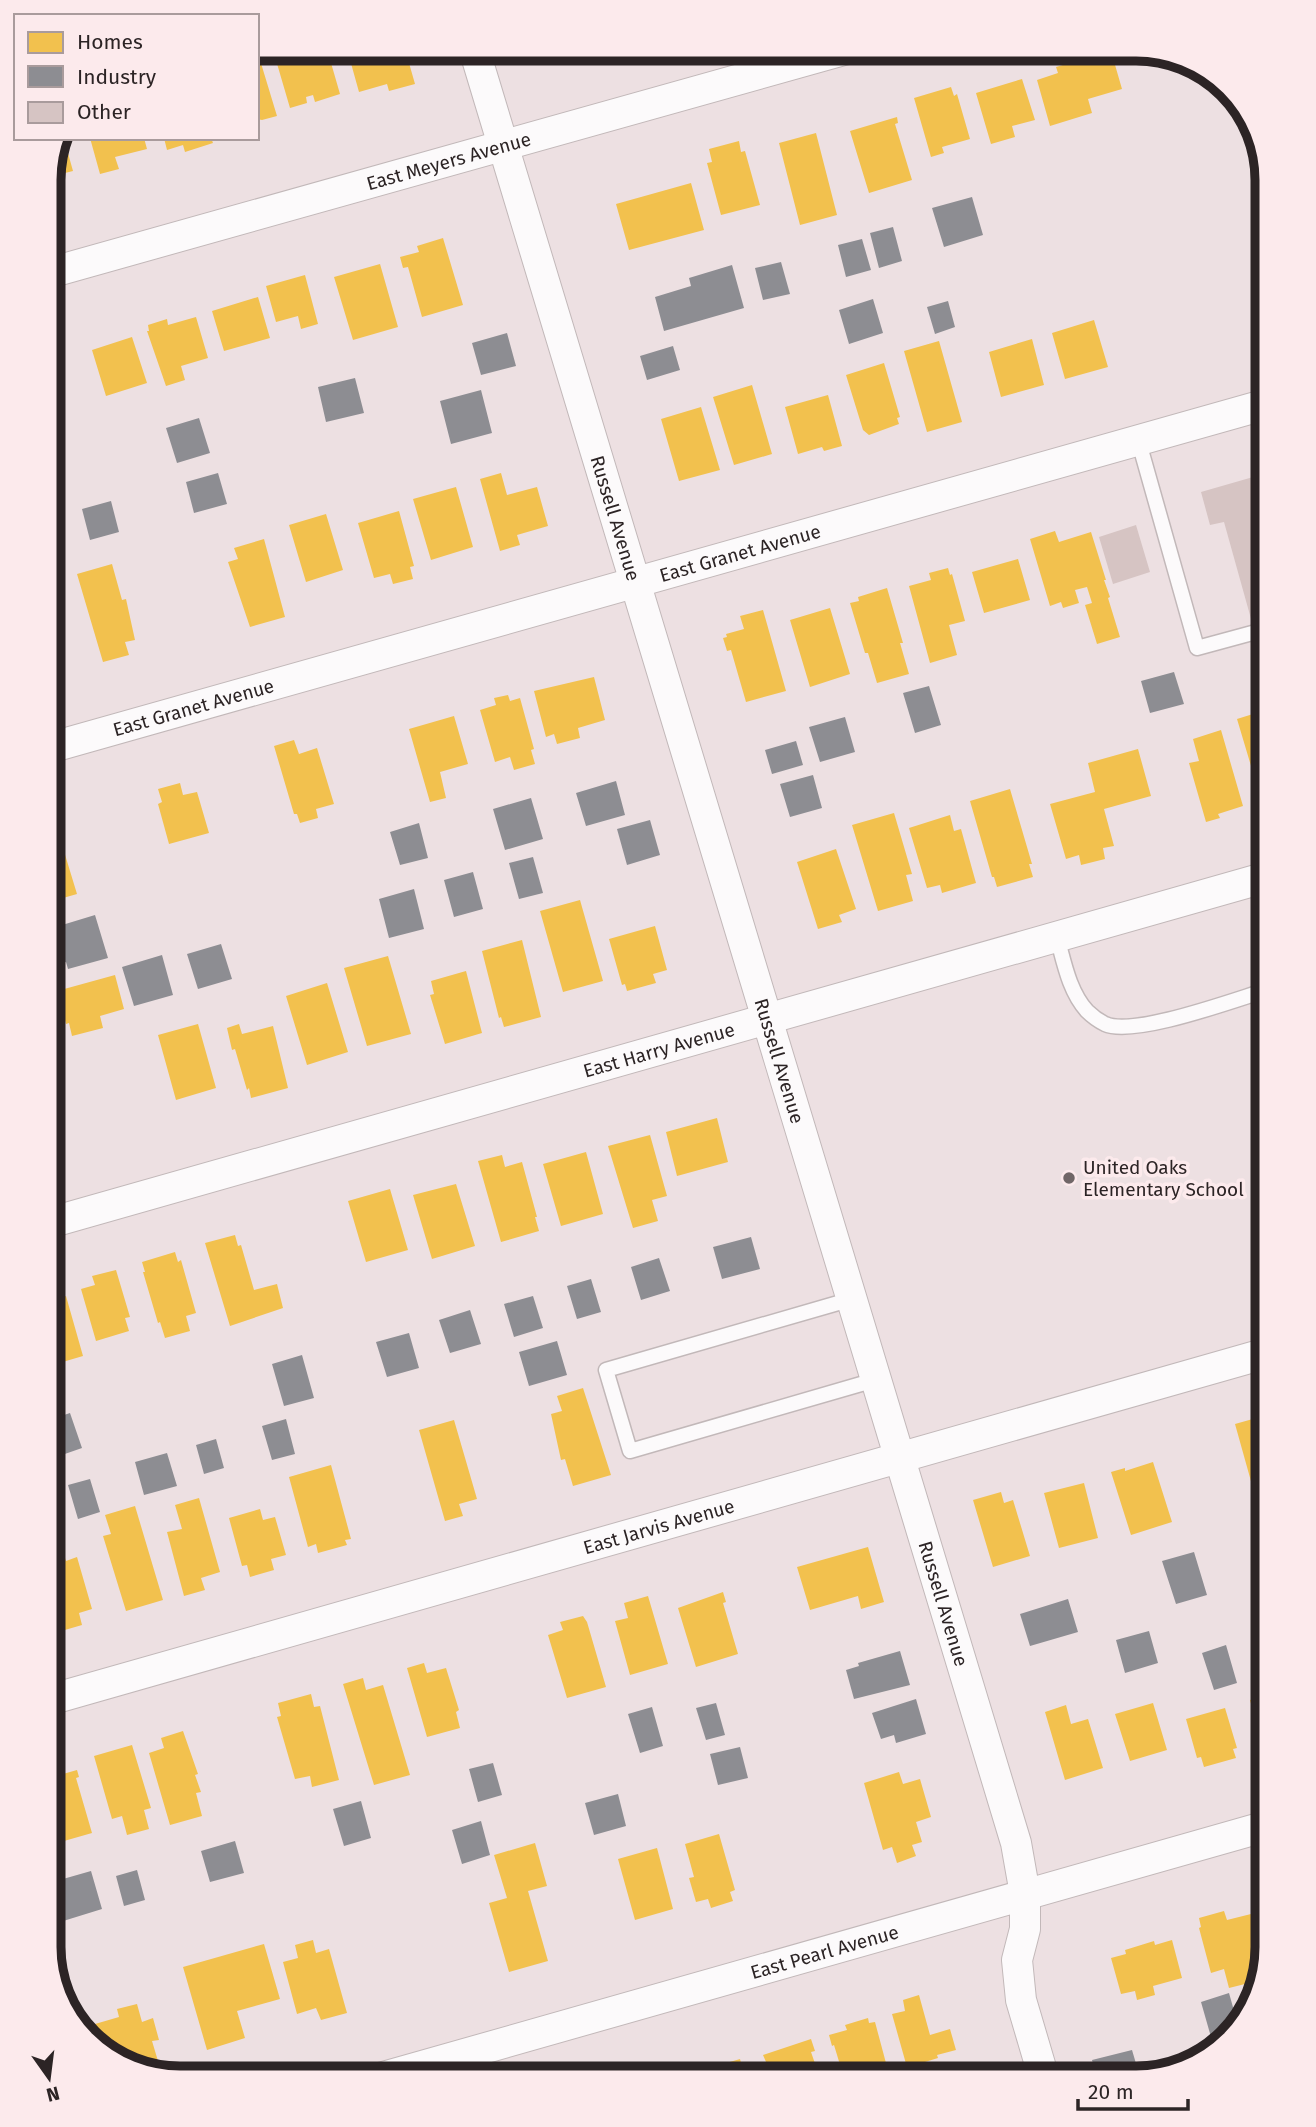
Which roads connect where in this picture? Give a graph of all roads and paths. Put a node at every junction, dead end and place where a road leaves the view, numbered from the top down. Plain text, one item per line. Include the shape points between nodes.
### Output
1 (478, 61) edge
2 (802, 62) edge
3 (502, 145) junction
4 (62, 269) edge
5 (1255, 407) edge
6 (1138, 439) junction
7 (636, 583) junction
8 (1255, 632) edge
9 (62, 744) edge
10 (1255, 880) edge
11 (1057, 937) junction
12 (1255, 993) edge
13 (767, 1020) junction
14 (61, 1219) edge
15 (852, 1299) junction
16 (1255, 1356) edge
17 (875, 1380) junction
18 (899, 1458) junction
19 (61, 1697) edge
20 (1255, 1829) edge
21 (1025, 1894) junction
22 (425, 2065) edge
23 (1040, 2066) edge

1 - 3 street, Russell Avenue
2 - 3 street, East Meyers Avenue
3 - 4 street, East Meyers Avenue
3 - 7 street, Russell Avenue
5 - 6 street, East Granet Avenue
6 - 7 street, East Granet Avenue
6 - 8 lane via 1197,648
7 - 9 street, East Granet Avenue
7 - 13 street, Russell Avenue
10 - 11 street, East Harry Avenue
11 - 12 lane via 1073,991 1105,1024 1129,1027 1157,1022
11 - 13 street, East Harry Avenue
13 - 14 street, East Harry Avenue
13 - 15 street, Russell Avenue
15 - 17 street, Russell Avenue
15 - 17 lane via 606,1370 630,1451
16 - 18 street, East Jarvis Avenue
17 - 18 street, Russell Avenue
18 - 19 street, East Jarvis Avenue
18 - 21 street, Russell Avenue via 1016,1843
20 - 21 street, East Pearl Avenue
21 - 22 street, East Pearl Avenue
21 - 23 street, Russell Avenue via 1025,1929 1017,1960 1021,2000

